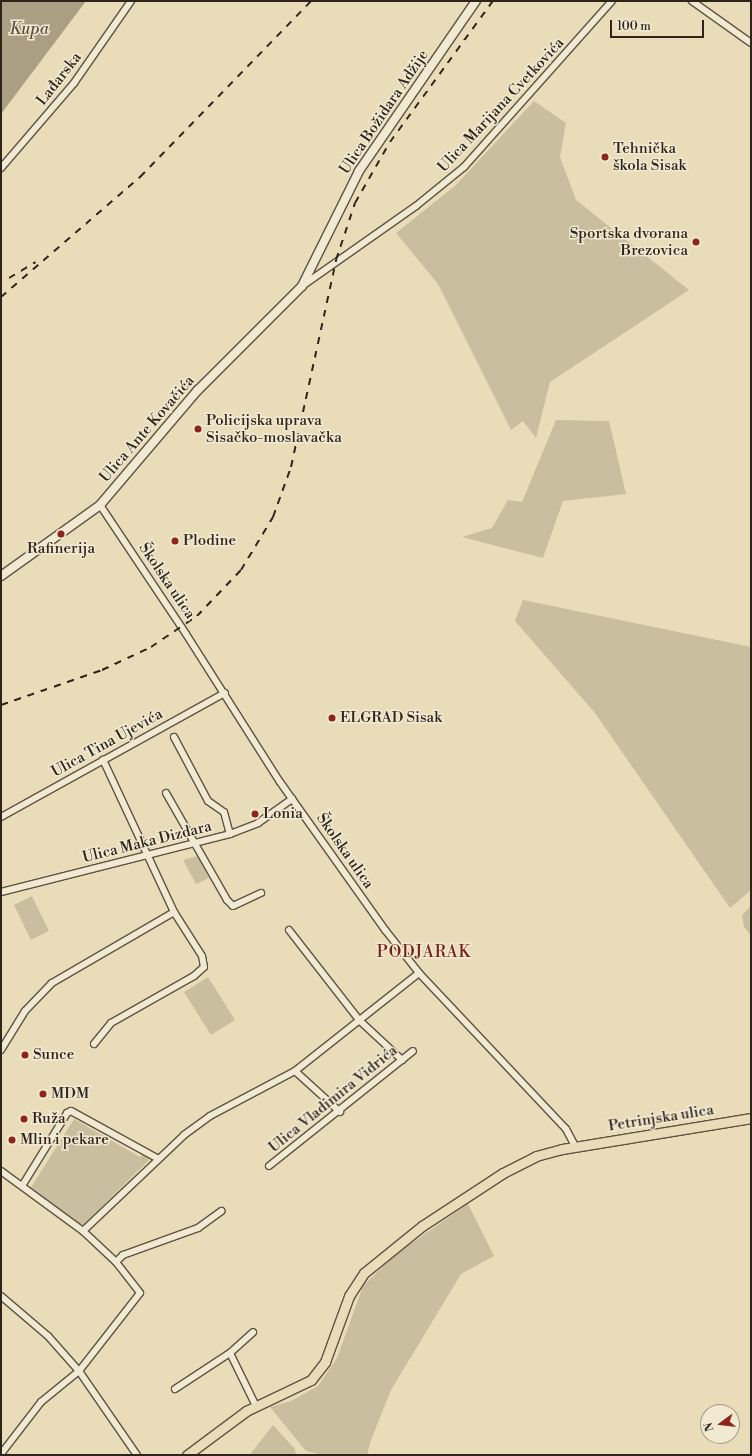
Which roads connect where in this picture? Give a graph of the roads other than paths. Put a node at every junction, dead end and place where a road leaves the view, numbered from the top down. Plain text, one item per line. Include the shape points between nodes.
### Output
1 (131, 1) edge
2 (476, 1) edge
3 (612, 1) edge
4 (692, 1) edge
5 (751, 43) edge
6 (1, 168) edge
7 (302, 286) junction
8 (100, 505) junction
9 (1, 576) edge
10 (225, 693) junction
11 (174, 737) dead end
12 (103, 760) junction
13 (166, 793) dead end
14 (292, 799) junction
15 (1, 817) edge
16 (230, 834) junction
17 (194, 844) junction
18 (148, 855) junction
19 (1, 892) edge
20 (261, 893) dead end
21 (174, 912) junction
22 (289, 930) dead end
23 (419, 973) junction
24 (359, 1020) junction
25 (94, 1044) dead end
26 (1, 1050) edge
27 (413, 1051) dead end
28 (402, 1060) junction
29 (295, 1071) junction
30 (340, 1112) junction
31 (751, 1118) edge
32 (575, 1146) junction
33 (157, 1158) junction
34 (269, 1166) dead end
35 (1, 1171) edge
36 (22, 1186) junction
37 (221, 1211) dead end
38 (83, 1231) junction
39 (116, 1262) junction
40 (1, 1296) edge
41 (253, 1332) dead end
42 (230, 1354) junction
43 (78, 1371) junction
44 (175, 1389) dead end
45 (256, 1406) junction
46 (1, 1454) edge
47 (137, 1455) edge
48 (187, 1455) edge

1 - 6 street, Lađarska via 74,83
2 - 7 main road, Ulica Božidara Adžije via 359,171
3 - 7 street, Ulica Marijana Cvetkovića via 491,139 450,180
4 - 5 street
7 - 8 main road, Ulica Ante Kovačića via 198,390
8 - 9 main road, Ulica Ante Kovačića
8 - 10 street, Školska ulica
10 - 12 street, Ulica Tina Ujevića
10 - 14 street, Školska ulica
11 - 16 street via 208,801 224,812
12 - 15 street, Ulica Tina Ujevića
12 - 18 street
13 - 17 street
14 - 16 street, Ulica Maka Dizdara via 258,823
14 - 23 street, Školska ulica
16 - 17 street, Ulica Maka Dizdara
17 - 18 street, Ulica Maka Dizdara
17 - 20 street via 212,878 233,906
18 - 19 street, Ulica Maka Dizdara
18 - 21 street
21 - 25 street via 202,956 204,967 194,976 111,1022
21 - 26 street via 52,983 25,1011
22 - 24 street
23 - 24 street
23 - 32 street, Školska ulica via 566,1129
24 - 28 street
24 - 29 street
27 - 28 street, Ulica Vladimira Vidrića
28 - 30 street, Ulica Vladimira Vidrića
29 - 30 street
29 - 33 street via 210,1116
30 - 34 street, Ulica Vladimira Vidrića
31 - 32 main road, Petrinjska ulica
32 - 45 main road, Petrinjska ulica via 536,1156 509,1170 439,1214 376,1260 352,1291 327,1359 316,1375 298,1388
33 - 36 street via 71,1111 67,1113
33 - 38 street
35 - 36 street
36 - 38 street
37 - 39 street via 198,1228 123,1255
38 - 39 street
39 - 43 street via 138,1288 138,1298
40 - 43 street via 48,1336
41 - 42 street
42 - 44 street
42 - 45 street
43 - 46 street via 41,1402
43 - 47 street
45 - 48 main road, Petrinjska ulica

